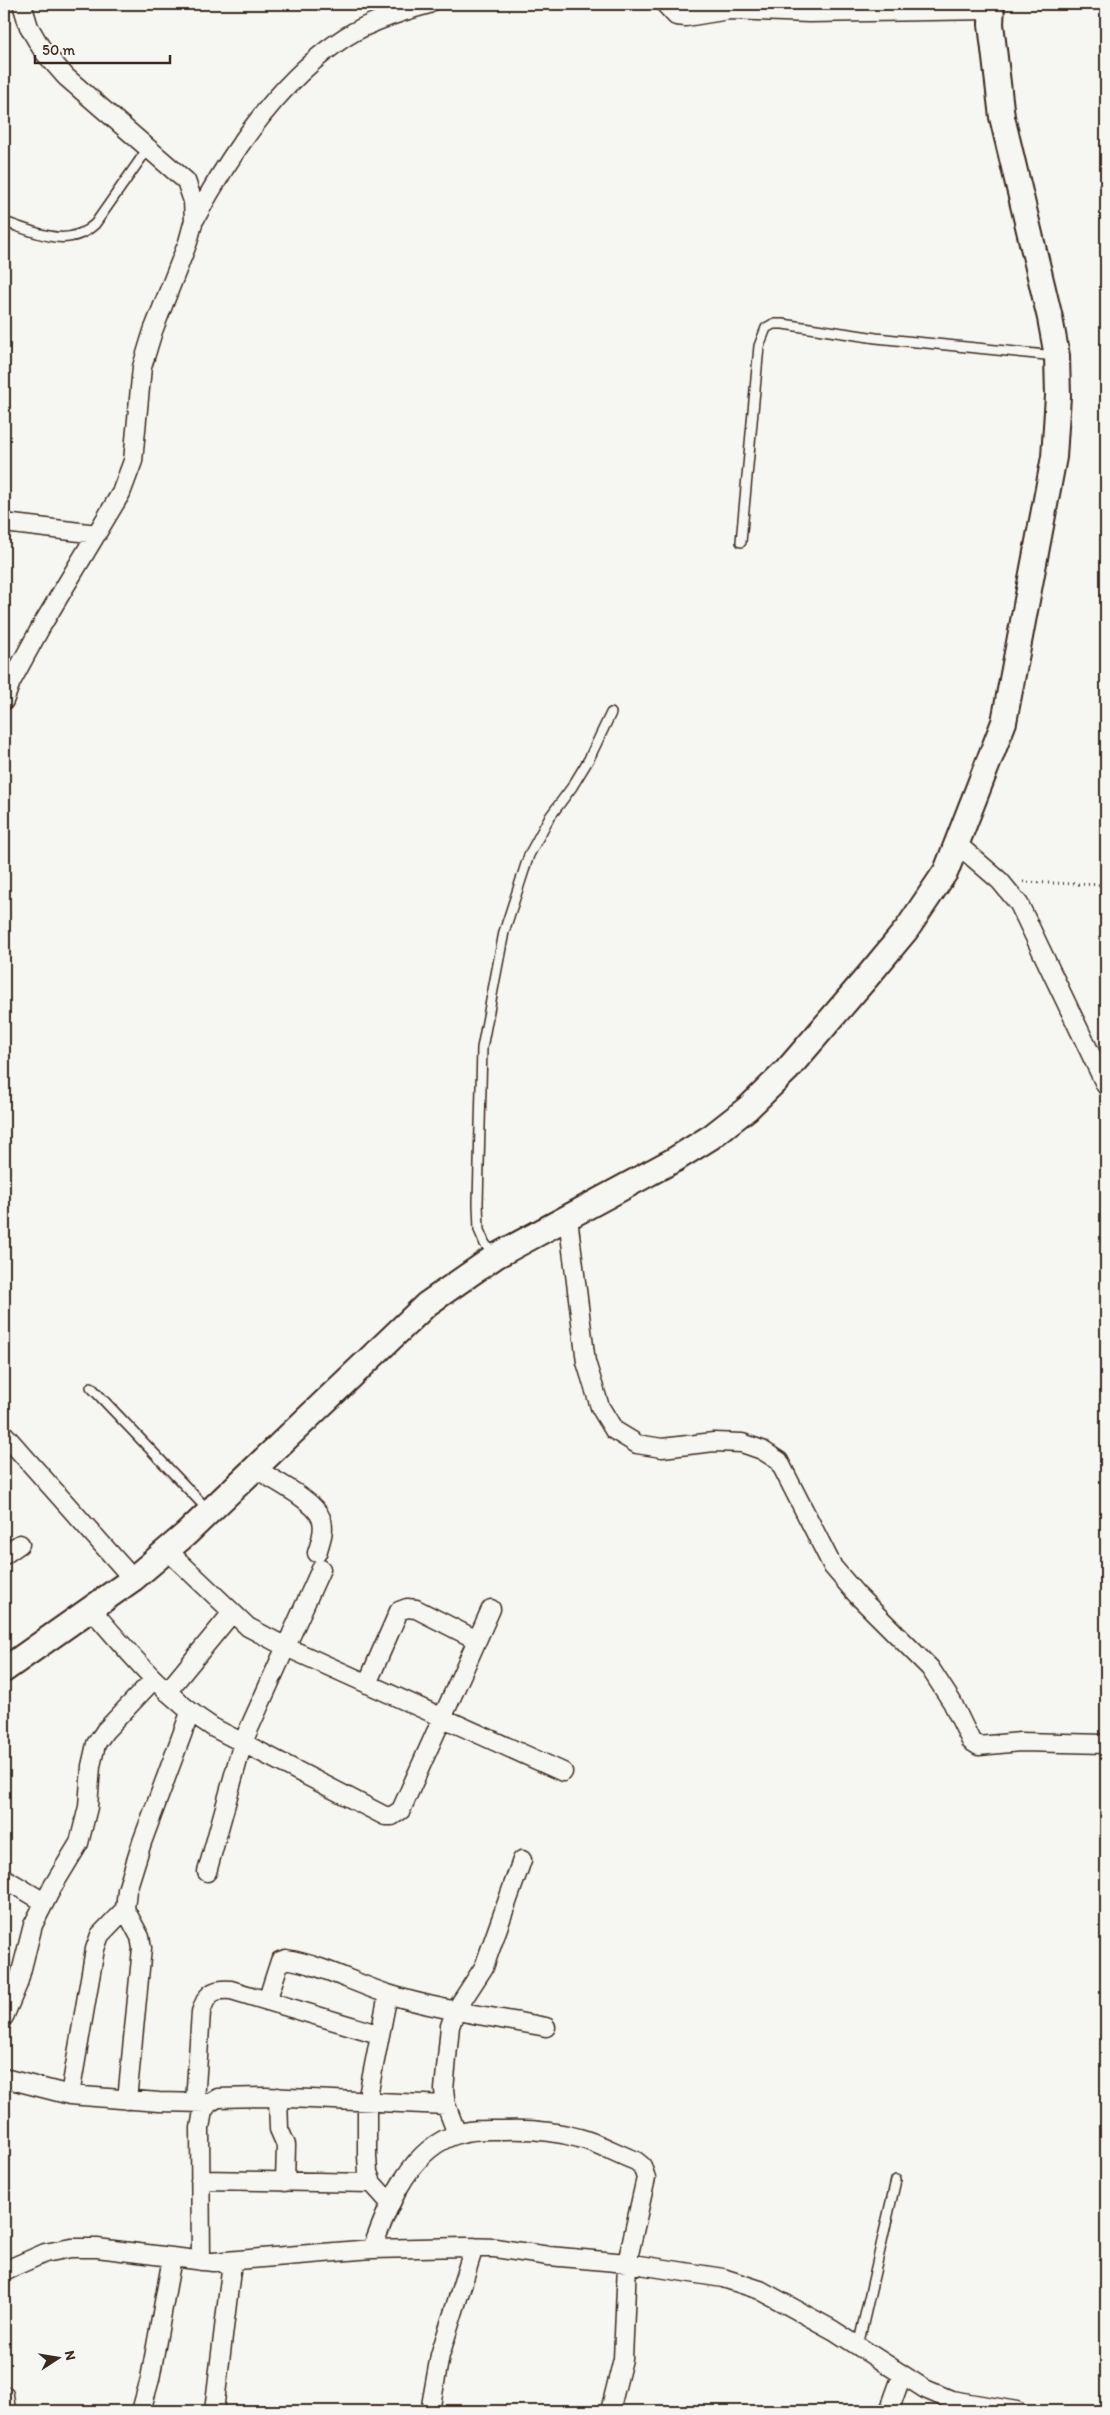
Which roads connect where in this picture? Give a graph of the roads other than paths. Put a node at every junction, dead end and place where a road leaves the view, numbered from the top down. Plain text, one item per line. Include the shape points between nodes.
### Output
1 (22, 4) edge
2 (430, 4) edge
3 (665, 4) edge
4 (992, 7) edge
5 (149, 147) junction
6 (194, 220) junction
7 (4, 222) edge
8 (1057, 356) junction
9 (4, 523) edge
10 (97, 534) junction
11 (741, 542) dead end
12 (4, 701) edge
13 (610, 713) dead end
14 (957, 844) junction
15 (1106, 1086) edge
16 (568, 1218) junction
17 (496, 1256) junction
18 (91, 1388) dead end
19 (4, 1434) edge
20 (256, 1470) junction
21 (210, 1511) junction
22 (20, 1544) dead end
23 (166, 1550) junction
24 (4, 1555) edge
25 (133, 1579) junction
26 (491, 1609) dead end
27 (92, 1610) junction
28 (231, 1614) junction
29 (477, 1640) junction
30 (286, 1647) junction
31 (4, 1670) edge
32 (154, 1679) junction
33 (367, 1684) junction
34 (167, 1692) junction
35 (190, 1713) junction
36 (442, 1718) junction
37 (243, 1742) junction
38 (1106, 1744) edge
39 (563, 1772) dead end
40 (522, 1860) dead end
41 (207, 1872) dead end
42 (4, 1878) edge
43 (44, 1902) junction
44 (125, 1909) junction
45 (388, 1994) junction
46 (267, 2000) junction
47 (456, 2010) junction
48 (4, 2017) edge
49 (546, 2027) dead end
50 (378, 2034) junction
51 (4, 2078) edge
52 (70, 2095) junction
53 (278, 2097) junction
54 (127, 2100) junction
55 (367, 2100) junction
56 (202, 2103) junction
57 (446, 2105) junction
58 (456, 2134) junction
59 (200, 2180) junction
60 (896, 2180) dead end
61 (285, 2182) junction
62 (372, 2183) junction
63 (390, 2203) junction
64 (474, 2247) junction
65 (372, 2249) junction
66 (172, 2258) junction
67 (201, 2261) junction
68 (232, 2262) junction
69 (627, 2263) junction
70 (4, 2271) edge
71 (858, 2346) junction
72 (902, 2375) junction
73 (4, 2395) edge
74 (6, 2411) edge
75 (141, 2411) edge
76 (214, 2411) edge
77 (430, 2411) edge
78 (610, 2411) edge
79 (888, 2411) edge
80 (1017, 2411) edge

1 - 5 street via 29,27 43,51 66,76
2 - 6 street via 380,20 338,41 298,76 243,140 220,172
3 - 4 street via 676,16 686,17 729,10 828,13
4 - 8 street via 1002,117
5 - 6 street via 186,181 193,201
5 - 7 lane via 95,224 84,234 64,239
6 - 10 street via 142,367 133,461 121,493
8 - 11 lane via 876,338 783,324 766,328 759,346
8 - 14 street via 1054,457 1012,684 1004,722
9 - 10 street
10 - 12 street via 42,625
13 - 17 lane via 589,759 528,855 504,932 482,1048 478,1203 479,1230 485,1244
14 - 15 street via 1000,881 1019,904
14 - 16 street via 946,871 906,929 787,1070 748,1108 674,1160
16 - 17 street
16 - 38 street via 586,1362 600,1407 614,1430 637,1444 662,1448 714,1442 742,1443 779,1461 833,1567 930,1668 952,1702 971,1741 979,1746 1020,1742
17 - 20 street via 427,1304
18 - 21 lane
19 - 25 street
20 - 21 street
20 - 30 street via 311,1505 322,1519 319,1561
21 - 23 street
22 - 24 street
23 - 25 street
23 - 28 street
25 - 27 street
26 - 29 street
27 - 31 street
27 - 32 street
28 - 30 street
28 - 34 street
29 - 33 street via 416,1609 407,1608 400,1611
29 - 36 street
30 - 33 street
30 - 37 street
32 - 34 street
32 - 43 street via 105,1730 96,1744 88,1807 79,1843
33 - 36 street
34 - 35 street
35 - 37 street
35 - 44 street via 142,1842 127,1890
36 - 37 street via 400,1810 392,1816 386,1816
36 - 39 street
37 - 41 street
40 - 47 street via 484,1967
42 - 43 street
43 - 48 street via 30,1934 18,1984
44 - 52 street via 100,1935 95,1949
44 - 54 street via 140,1937 142,1948
45 - 46 street via 324,1970 286,1960 280,1961
45 - 47 street
45 - 50 street
46 - 50 street
46 - 56 street via 220,1989 205,2000 201,2012
47 - 49 street
47 - 57 street via 447,2043
50 - 55 street
51 - 52 street
52 - 54 street
53 - 55 street
53 - 56 street via 218,2098
53 - 61 street via 279,2129 286,2145
54 - 56 street
55 - 57 street
55 - 62 street via 367,2164
56 - 59 street
57 - 58 street
58 - 63 street via 418,2160
58 - 69 street via 478,2130 562,2134 582,2139 642,2166 645,2188
59 - 61 street
59 - 67 street
60 - 71 lane
61 - 62 street
62 - 63 street
63 - 65 street
64 - 65 street
64 - 69 street
64 - 77 street via 440,2355
65 - 68 street
66 - 67 street
66 - 70 street via 97,2248 71,2248 45,2253
66 - 75 street
67 - 68 street
68 - 76 street
69 - 71 street via 722,2278 760,2290
69 - 78 street via 623,2359
71 - 72 street
72 - 79 street
72 - 80 street via 951,2400
73 - 74 street

